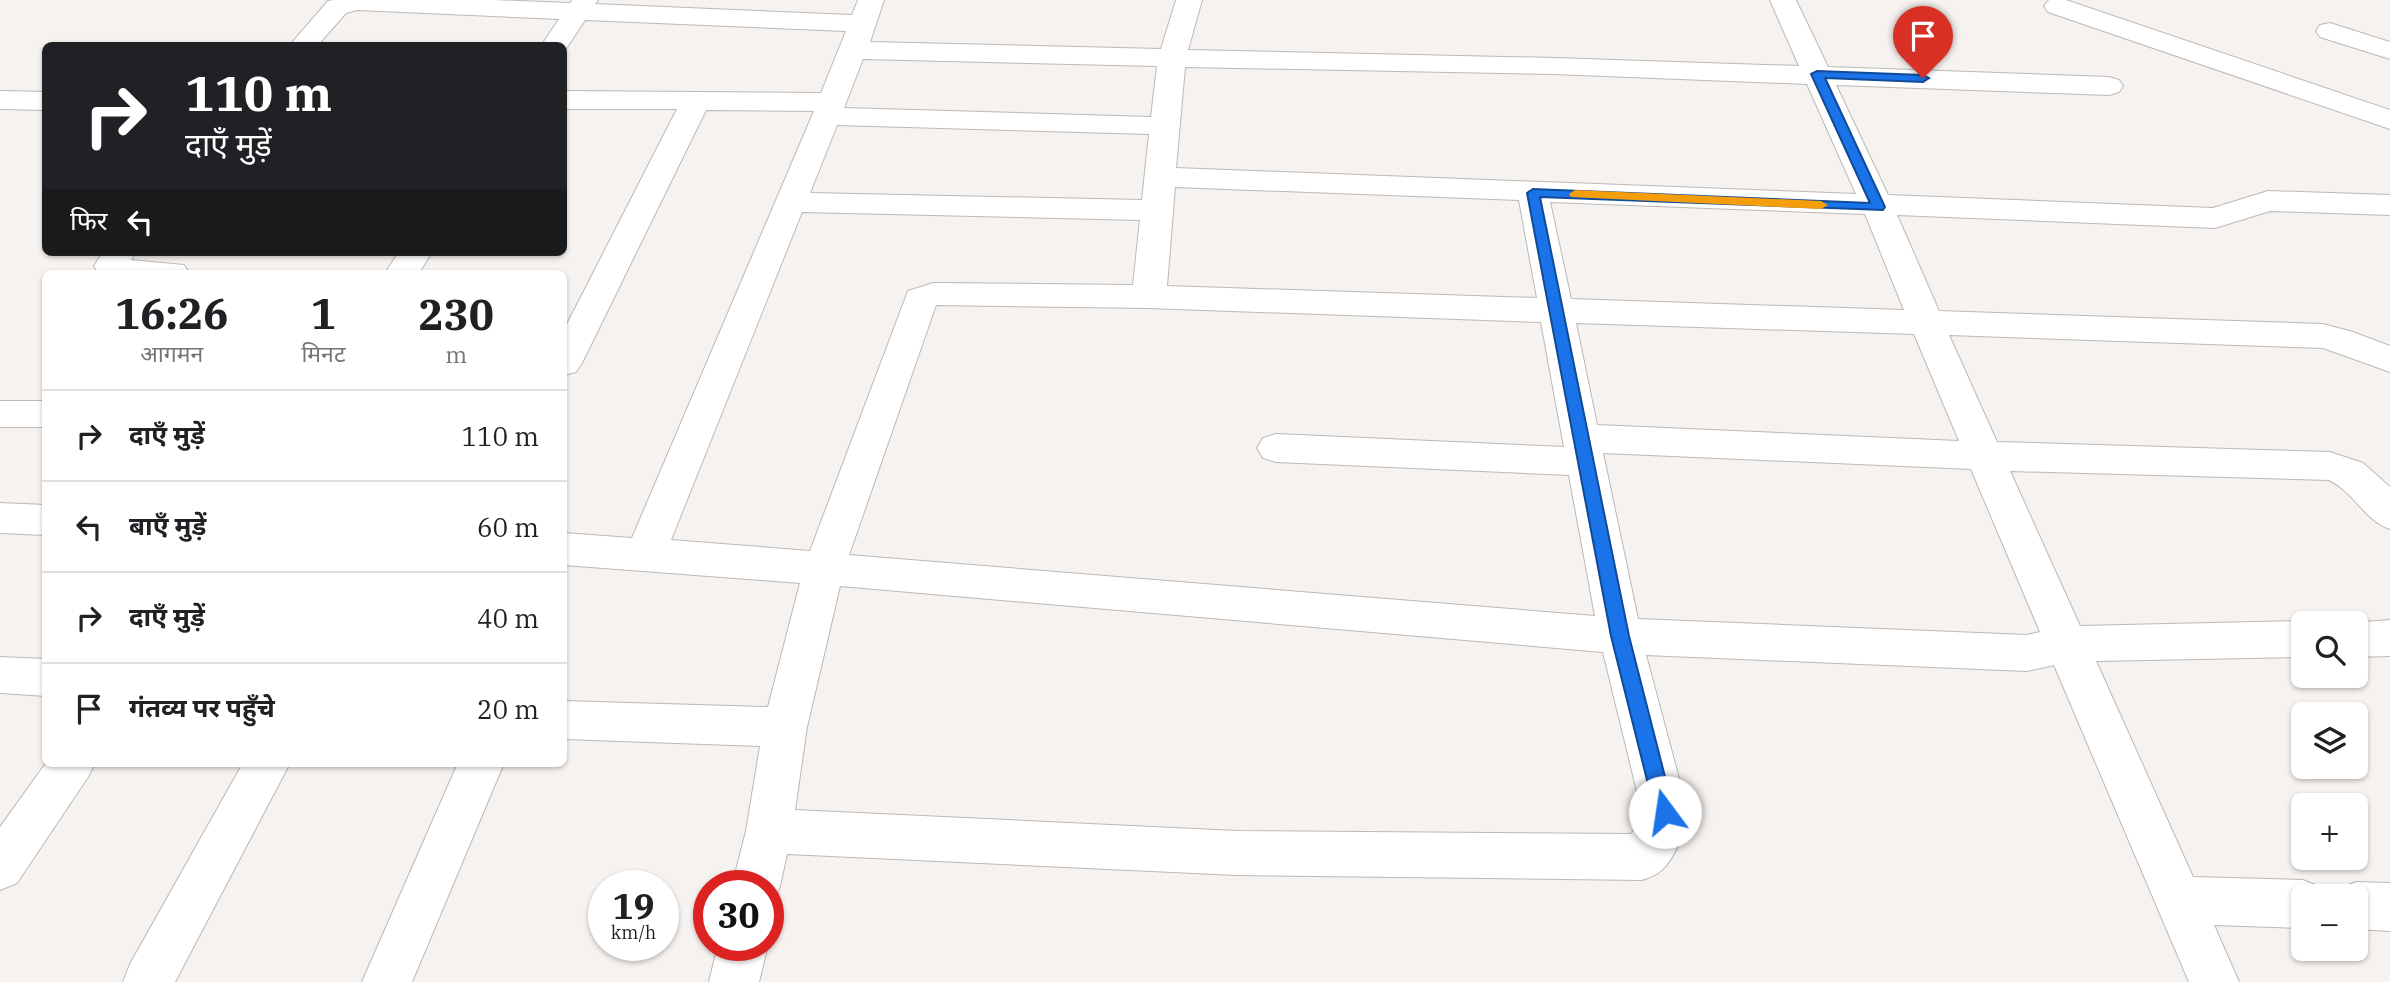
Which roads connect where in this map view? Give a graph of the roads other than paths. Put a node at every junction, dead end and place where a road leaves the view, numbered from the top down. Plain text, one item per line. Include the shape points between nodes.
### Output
1 (1189, 0) edge
2 (1783, 0) edge
3 (582, 5) edge
4 (2057, 6) dead end
5 (862, 25) edge
6 (2330, 31) dead end
7 (306, 42) edge
8 (557, 42) edge
9 (2390, 51) edge
10 (1172, 58) junction
11 (1817, 74) junction
12 (2109, 86) dead end
13 (0, 100) edge
14 (567, 100) edge
15 (42, 101) edge
16 (696, 101) junction
17 (829, 109) junction
18 (2390, 120) edge
19 (1165, 126) junction
20 (1160, 177) junction
21 (1533, 193) junction
22 (790, 202) junction
23 (2377, 204) edge
24 (1878, 207) junction
25 (1157, 210) junction
26 (2390, 237) edge
27 (117, 256) edge
28 (114, 270) edge
29 (1149, 297) junction
30 (1557, 311) junction
31 (1927, 324) junction
32 (567, 357) edge
33 (2390, 360) edge
34 (0, 414) edge
35 (42, 414) edge
36 (1276, 449) dead end
37 (1585, 450) junction
38 (1985, 456) junction
39 (2390, 514) edge
40 (0, 518) edge
41 (42, 520) edge
42 (567, 549) edge
43 (645, 555) junction
44 (824, 569) junction
45 (1620, 636) junction
46 (2390, 638) edge
47 (2291, 639) edge
48 (2368, 639) edge
49 (2067, 644) junction
50 (0, 675) edge
51 (42, 678) edge
52 (567, 720) edge
53 (785, 727) junction
54 (69, 767) edge
55 (265, 767) edge
56 (479, 767) edge
57 (769, 831) junction
58 (0, 867) edge
59 (760, 870) edge
60 (2177, 900) junction
61 (2291, 904) edge
62 (2368, 906) edge
63 (2390, 907) edge
64 (739, 961) edge
65 (148, 982) edge
66 (387, 982) edge
67 (734, 982) edge
68 (2214, 982) edge

1 - 10 street
2 - 11 street
3 - 5 street
3 - 7 street via 347,2
3 - 8 street
4 - 18 street
5 - 10 street
5 - 17 street
6 - 9 street
10 - 11 street
10 - 19 street
11 - 12 street
11 - 24 street
13 - 15 street
14 - 16 street
16 - 17 street
16 - 32 street
17 - 19 street
17 - 22 street
19 - 20 street
20 - 21 street
20 - 25 street
21 - 24 street
21 - 30 street
22 - 25 street
22 - 43 street
23 - 24 street via 2268,201 2215,218
23 - 26 street
24 - 31 street
25 - 29 street
27 - 28 street via 110,266
29 - 30 street
29 - 44 street via 933,294 919,299
30 - 31 street
30 - 37 street
31 - 33 street via 2323,336
31 - 38 street
34 - 35 street
36 - 37 street
37 - 38 street
37 - 45 street
38 - 39 street via 2330,466 2362,480
38 - 49 street
40 - 41 street
42 - 43 street
43 - 44 street
44 - 45 street
44 - 53 street
45 - 49 street via 2027,653
45 - 57 street via 1665,812 1655,843 1642,858 1237,853
46 - 48 street
47 - 49 street
49 - 60 street
50 - 51 street
52 - 53 street
53 - 57 street
54 - 58 street
55 - 65 street
56 - 66 street
57 - 59 street
60 - 61 street
60 - 68 street
62 - 63 street
64 - 67 street

